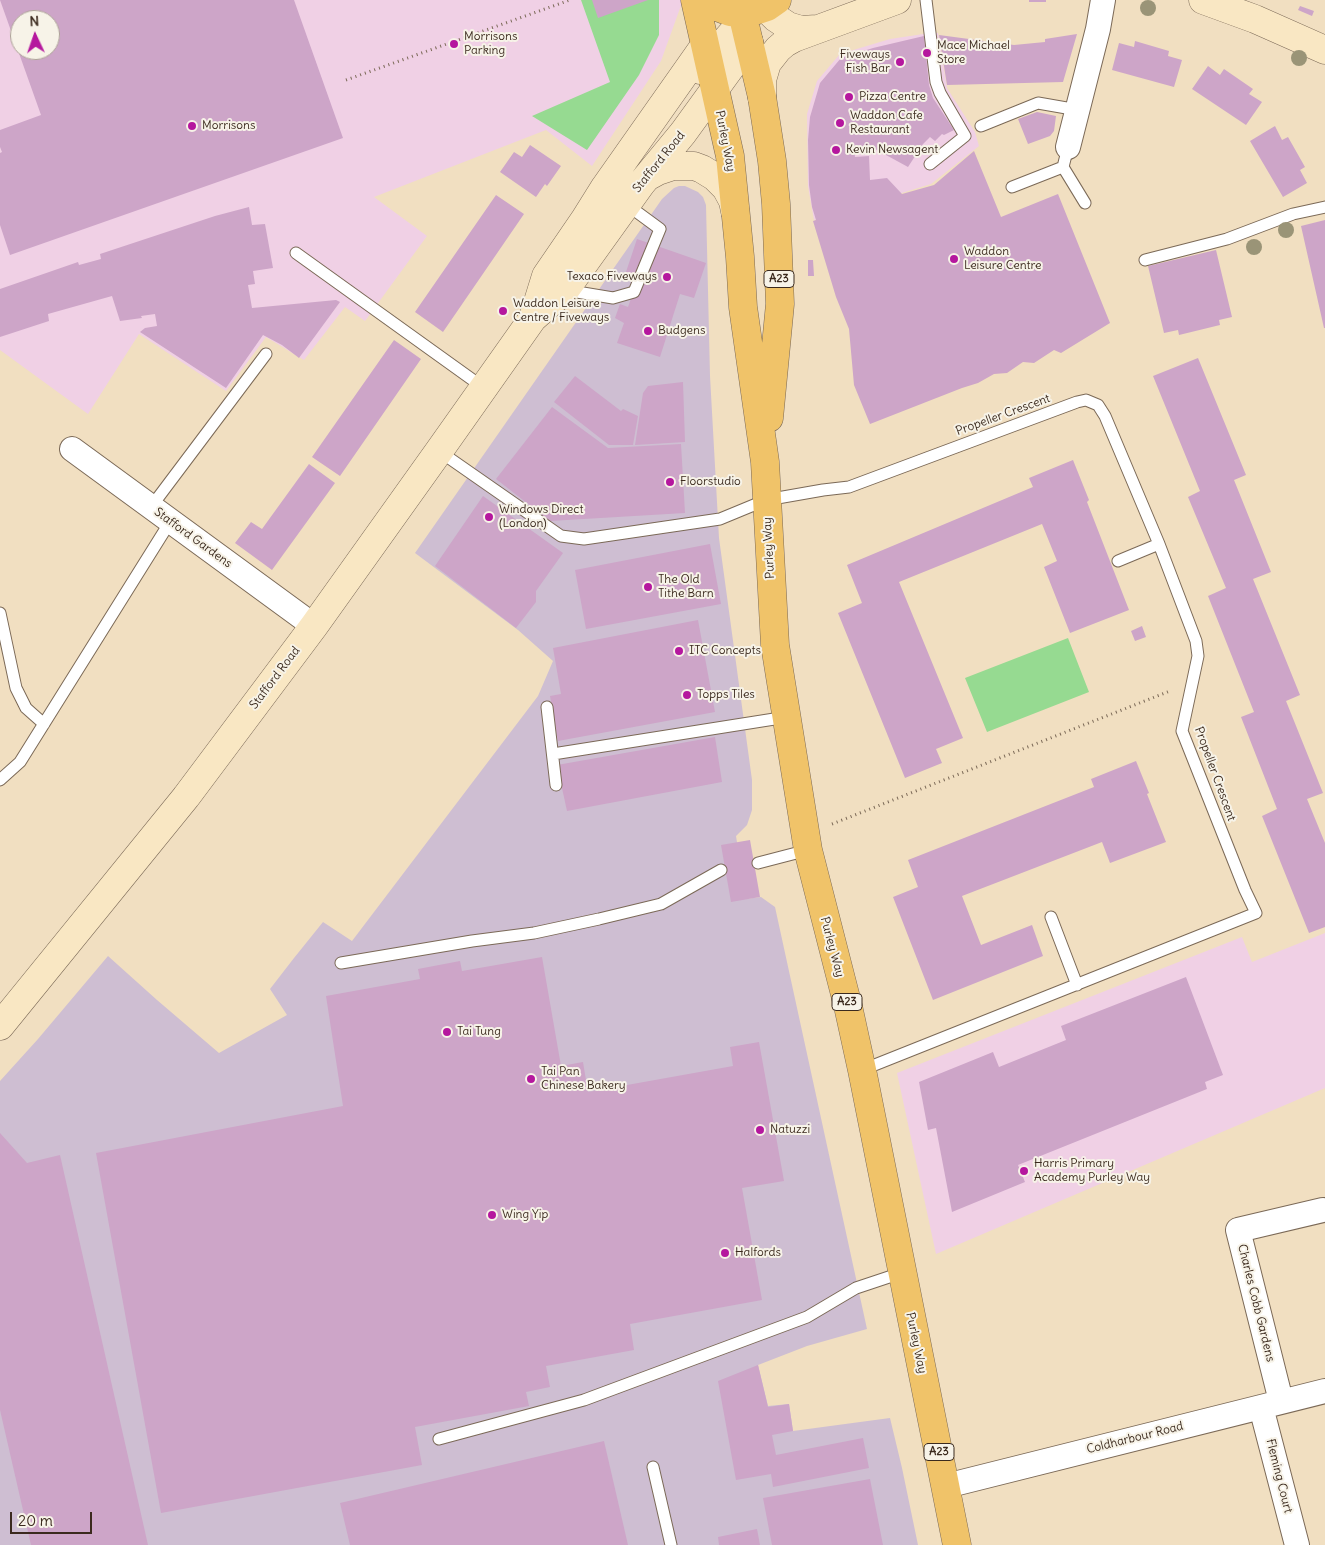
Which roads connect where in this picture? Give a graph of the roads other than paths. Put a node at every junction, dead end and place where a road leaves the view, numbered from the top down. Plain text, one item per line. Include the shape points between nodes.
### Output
1 (695, 0) edge
2 (702, 0) edge
3 (898, 0) edge
4 (926, 0) edge
5 (1103, 0) edge
6 (1202, 0) edge
7 (749, 26) edge
8 (805, 33) junction
9 (1325, 50) edge
10 (712, 69) junction
11 (660, 109) junction
12 (1078, 110) junction
13 (981, 126) dead end
14 (1066, 157) junction
15 (930, 164) dead end
16 (1012, 187) dead end
17 (621, 193) junction
18 (1085, 203) dead end
19 (1325, 206) edge
20 (736, 215) junction
21 (296, 253) dead end
22 (1145, 260) dead end
23 (556, 283) junction
24 (266, 354) dead end
25 (484, 388) junction
26 (72, 449) dead end
27 (439, 451) junction
28 (765, 462) junction
29 (766, 500) junction
30 (150, 507) junction
31 (170, 522) junction
32 (1159, 544) junction
33 (1118, 561) dead end
34 (0, 613) edge
35 (314, 626) junction
36 (547, 707) dead end
37 (787, 717) junction
38 (44, 724) junction
39 (552, 754) junction
40 (0, 780) edge
41 (556, 785) dead end
42 (807, 842) junction
43 (758, 863) dead end
44 (721, 870) dead end
45 (1051, 917) dead end
46 (341, 964) dead end
47 (1076, 985) junction
48 (0, 1026) edge
49 (862, 1070) junction
50 (1323, 1210) dead end
51 (901, 1273) junction
52 (1325, 1391) edge
53 (1271, 1404) junction
54 (439, 1439) dead end
55 (653, 1467) dead end
56 (946, 1486) junction
57 (671, 1545) edge
58 (957, 1545) edge
59 (1297, 1545) edge

1 - 10 highway, Purley Way / A23
2 - 7 main road via 708,8
3 - 8 main road
4 - 15 lane via 936,82 965,136
5 - 12 street
6 - 9 main road
7 - 8 main road via 776,18
7 - 8 main road via 766,48
7 - 8 main road via 762,80 778,49
7 - 10 highway, Stafford Road
7 - 10 main road via 728,56 720,59
7 - 28 highway, Purley Way / A23 via 772,161 780,304
10 - 11 main road, Stafford Road
10 - 11 main road
10 - 17 main road, Stafford Road via 682,133
10 - 20 highway, Purley Way / A23 via 730,156
11 - 17 main road, Stafford Road
12 - 13 lane via 1038,103
12 - 14 street
14 - 16 lane
14 - 18 lane
17 - 20 main road via 666,168 694,166 721,182 730,194
17 - 23 main road, Stafford Road via 585,219
17 - 23 lane via 660,228 634,292 613,298
19 - 22 lane via 1293,214 1227,239
20 - 28 highway, Purley Way / A23 via 743,307
21 - 25 lane
23 - 25 main road, Stafford Road
24 - 30 lane
25 - 27 main road, Stafford Road
26 - 30 street, Stafford Gardens
27 - 29 lane via 561,536 584,539 720,519
27 - 35 main road, Stafford Road
28 - 29 highway, Purley Way / A23
29 - 32 lane, Propeller Crescent via 848,487 1086,400 1098,406 1105,416
29 - 37 highway, Purley Way / A23 via 775,645
30 - 31 street, Stafford Gardens
31 - 35 street, Stafford Gardens
31 - 38 lane
32 - 33 lane
32 - 47 lane, Propeller Crescent via 1196,641 1198,656 1182,731 1256,913
34 - 38 lane via 16,688 26,708
35 - 48 main road, Stafford Road via 186,797
36 - 39 lane
37 - 39 lane
37 - 42 highway, Purley Way / A23
38 - 40 lane via 20,762
39 - 41 lane
42 - 43 lane
42 - 49 highway, Purley Way / A23
44 - 46 lane via 662,904 534,932
45 - 47 lane
47 - 49 lane, Propeller Crescent
49 - 51 highway, Purley Way / A23
50 - 53 street, Charles Cobb Gardens via 1238,1230
51 - 54 lane via 856,1288 807,1317 584,1400
51 - 56 highway, Purley Way / A23
52 - 53 street, Coldharbour Road
53 - 56 street, Coldharbour Road
53 - 59 street, Fleming Court
55 - 57 lane
56 - 58 highway, Purley Way / A23

